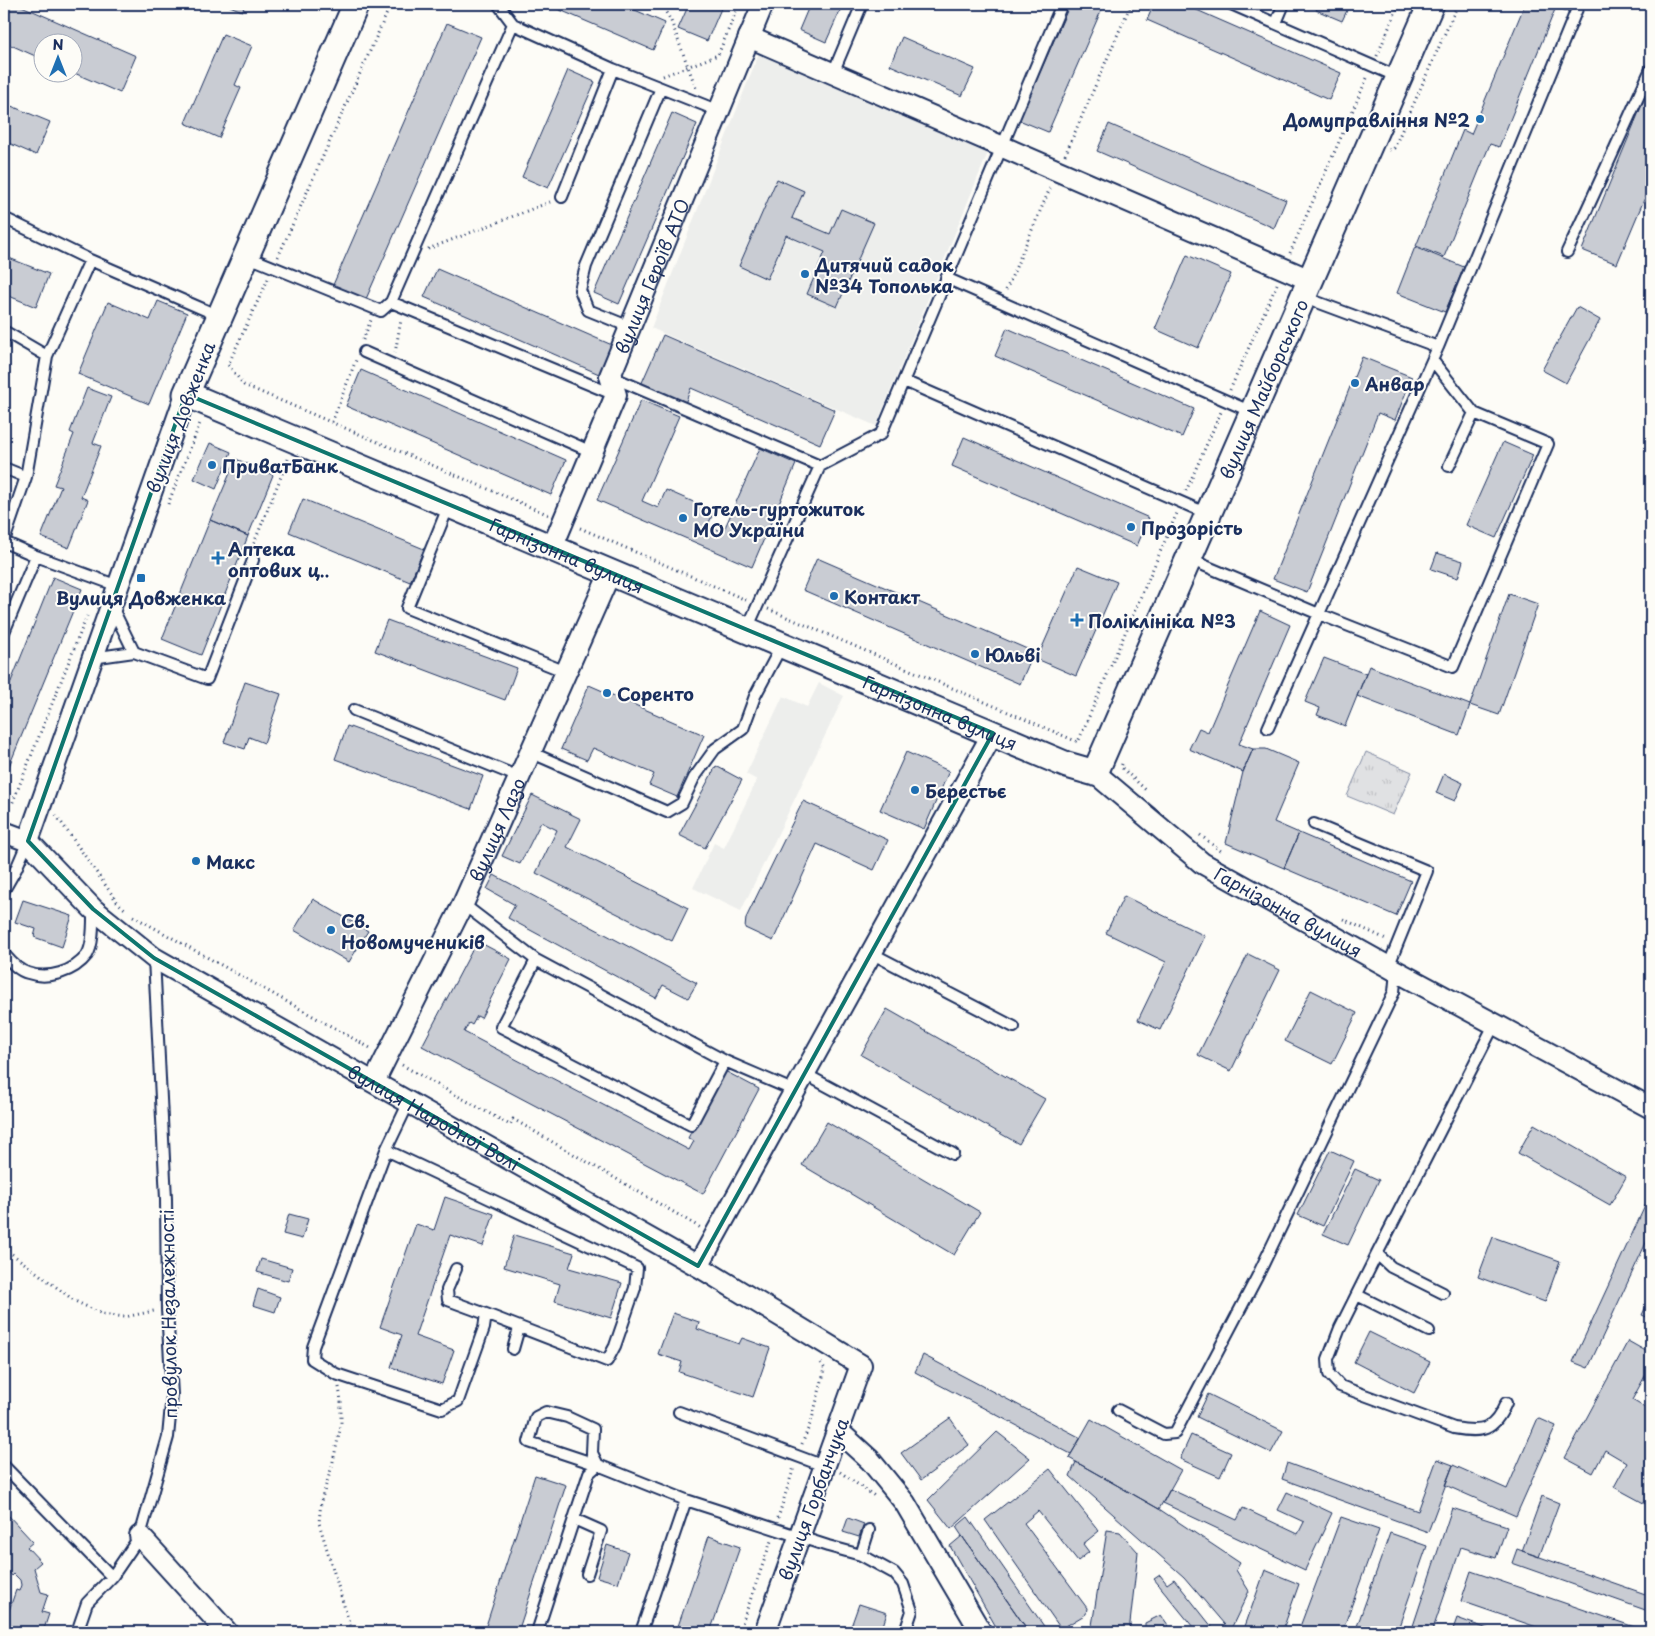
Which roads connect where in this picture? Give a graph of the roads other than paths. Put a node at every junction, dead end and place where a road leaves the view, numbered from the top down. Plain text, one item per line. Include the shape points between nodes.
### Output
1 (356, 4) edge
2 (498, 4) edge
3 (763, 4) edge
4 (862, 4) edge
5 (1062, 4) edge
6 (1230, 4) edge
7 (1284, 4) edge
8 (1430, 4) edge
9 (1579, 4) edge
10 (1276, 23) junction
11 (513, 24) junction
12 (749, 37) junction
13 (613, 69) junction
14 (1651, 69) edge
15 (833, 74) junction
16 (1398, 77) junction
17 (661, 88) junction
18 (710, 108) junction
19 (1001, 146) junction
20 (562, 197) road end
21 (4, 218) edge
22 (1567, 252) dead end
23 (246, 256) junction
24 (90, 260) junction
25 (946, 278) junction
26 (1306, 288) junction
27 (391, 302) junction
28 (220, 317) junction
29 (630, 328) junction
30 (4, 331) edge
31 (1438, 347) junction
32 (362, 350) road end
33 (47, 356) junction
34 (1432, 361) junction
35 (610, 376) junction
36 (904, 381) junction
37 (186, 394) junction
38 (616, 395) junction
39 (1252, 412) junction
40 (1474, 413) junction
41 (592, 452) junction
42 (820, 466) junction
43 (1448, 466) dead end
44 (4, 468) edge
45 (26, 477) junction
46 (450, 505) junction
47 (1208, 514) junction
48 (4, 541) edge
49 (552, 548) junction
50 (36, 556) junction
51 (1188, 559) junction
52 (253, 560) road end
53 (610, 573) junction
54 (118, 586) junction
55 (111, 606) junction
56 (1319, 614) junction
57 (747, 630) junction
58 (4, 632) edge
59 (782, 645) junction
60 (134, 652) junction
61 (92, 658) junction
62 (566, 672) junction
63 (354, 710) dead end
64 (1268, 728) dead end
65 (993, 733) junction
66 (530, 752) junction
67 (1094, 773) junction
68 (519, 777) junction
69 (1314, 824) dead end
70 (4, 832) edge
71 (28, 841) junction
72 (4, 890) edge
73 (463, 904) junction
74 (94, 909) junction
75 (871, 953) junction
76 (4, 954) edge
77 (154, 958) junction
78 (536, 960) junction
79 (1392, 969) junction
80 (1495, 1023) junction
81 (1014, 1027) dead end
82 (724, 1061) junction
83 (374, 1082) junction
84 (800, 1082) junction
85 (409, 1102) junction
86 (1651, 1108) edge
87 (386, 1150) junction
88 (953, 1154) dead end
89 (1378, 1254) junction
90 (698, 1266) junction
91 (456, 1269) dead end
92 (1443, 1293) dead end
93 (1357, 1295) junction
94 (486, 1314) junction
95 (518, 1328) junction
96 (1429, 1330) dead end
97 (513, 1349) dead end
98 (860, 1366) joint
99 (1506, 1403) dead end
100 (1118, 1410) dead end
101 (679, 1412) dead end
102 (837, 1430) junction
103 (598, 1465) junction
104 (4, 1466) edge
105 (824, 1466) junction
106 (686, 1500) junction
107 (574, 1519) junction
108 (869, 1530) dead end
109 (140, 1536) junction
110 (799, 1537) junction
111 (861, 1555) junction
112 (587, 1574) dead end
113 (112, 1577) junction
114 (77, 1632) edge
115 (227, 1632) edge
116 (537, 1632) edge
117 (641, 1632) edge
118 (765, 1632) edge
119 (905, 1632) edge
120 (981, 1632) edge

1 - 23 street, вулиця Довженка
2 - 11 lane
3 - 12 street, вулиця Героїв АТО
4 - 15 lane
5 - 19 lane
6 - 10 lane
7 - 10 lane
8 - 16 street, вулиця Майборського
9 - 31 lane
10 - 16 lane
11 - 13 lane
11 - 27 lane
12 - 15 street
12 - 18 street, вулиця Героїв АТО
13 - 17 lane
13 - 20 lane
14 - 22 lane
15 - 19 street
16 - 26 street, вулиця Майборського
17 - 18 lane
17 - 29 lane via 586,266 580,290 588,310
18 - 29 street, вулиця Героїв АТО
19 - 25 lane
19 - 26 street via 1284,269
21 - 24 lane
23 - 27 lane via 381,311
23 - 28 street, вулиця Довженка
24 - 28 lane
24 - 33 lane
25 - 36 lane
25 - 39 lane
26 - 31 lane via 1317,302
26 - 39 street, вулиця Майборського
27 - 38 lane
28 - 37 street, вулиця Довженка
29 - 35 street, вулиця Героїв АТО
30 - 33 lane
31 - 34 lane
32 - 41 lane
33 - 45 lane
34 - 40 lane
34 - 56 lane
35 - 38 street, вулиця Героїв АТО
35 - 42 lane
36 - 42 lane via 881,434
36 - 47 lane
37 - 46 street, Гарнізонна вулиця
37 - 54 street, вулиця Довженка
38 - 41 street
39 - 47 street, вулиця Майборського
40 - 43 lane
40 - 56 lane via 1548,444 1453,667
41 - 49 street
42 - 57 lane
44 - 45 lane
45 - 48 lane
46 - 49 street, Гарнізонна вулиця
46 - 62 lane via 408,608
47 - 51 street, вулиця Майборського
48 - 50 lane
49 - 53 street, Гарнізонна вулиця
50 - 54 lane
50 - 58 lane
51 - 56 lane
51 - 67 street, вулиця Майборського
52 - 60 lane via 207,679
53 - 57 street, Гарнізонна вулиця
53 - 62 street, вулиця Лазо
54 - 55 street, вулиця Довженка
55 - 60 lane
55 - 61 street, вулиця Довженка
56 - 64 lane
57 - 59 street, Гарнізонна вулиця
59 - 65 street, Гарнізонна вулиця
59 - 66 lane via 755,696 743,728 715,749 694,778 682,803 667,812
60 - 61 lane
61 - 71 street, вулиця Довженка
62 - 66 street, вулиця Лазо
63 - 68 lane
65 - 67 street, Гарнізонна вулиця via 1067,765
65 - 75 street
66 - 68 street, вулиця Лазо
67 - 79 street, Гарнізонна вулиця via 1202,863
68 - 73 street, вулиця Лазо
69 - 79 lane via 1427,871 1397,944
70 - 71 street
71 - 72 lane
71 - 74 street, вулиця Народної Волі
73 - 78 lane
73 - 83 street, вулиця Лазо
74 - 76 lane via 88,954 61,974 27,974
74 - 77 street, вулиця Народної Волі
75 - 81 lane
75 - 84 street
77 - 83 street, вулиця Народної Волі
77 - 109 lane, провулок Незалежності via 172,1395 168,1437
78 - 82 lane
78 - 82 lane via 501,1026 691,1125
79 - 80 street, Гарнізонна вулиця
79 - 100 lane via 1394,992 1257,1277 1175,1433 1164,1434
80 - 86 street, Гарнізонна вулиця
80 - 89 lane
82 - 84 lane
83 - 85 street, вулиця Народної Волі
84 - 88 lane
84 - 90 street
85 - 87 lane
85 - 90 street, вулиця Народної Волі
87 - 94 lane via 312,1347 312,1359 336,1374 442,1409 458,1402
87 - 95 lane via 637,1268 635,1288 607,1360
89 - 92 lane via 1392,1266
89 - 93 lane
90 - 98 street, вулиця Народної Волі
91 - 94 lane via 447,1290 448,1300
93 - 96 lane
93 - 99 lane via 1328,1359 1329,1374 1340,1386 1473,1432 1490,1428 1501,1416
94 - 95 lane
95 - 97 lane
98 - 102 street, вулиця Горбанчука
101 - 105 lane
102 - 105 street, вулиця Горбанчука
102 - 120 street via 870,1460 905,1504
103 - 103 lane via 592,1453 593,1429 546,1412 536,1417 529,1442
103 - 106 lane
103 - 107 lane via 589,1473
104 - 113 lane
105 - 110 street, вулиця Горбанчука
106 - 110 lane
106 - 117 lane
107 - 112 lane via 602,1531
107 - 116 lane
108 - 111 lane
109 - 113 lane, провулок Незалежності
109 - 115 street
110 - 111 lane
110 - 118 street, вулиця Горбанчука
111 - 119 lane via 894,1573 903,1584 912,1612
113 - 114 lane, провулок Незалежності via 87,1603

